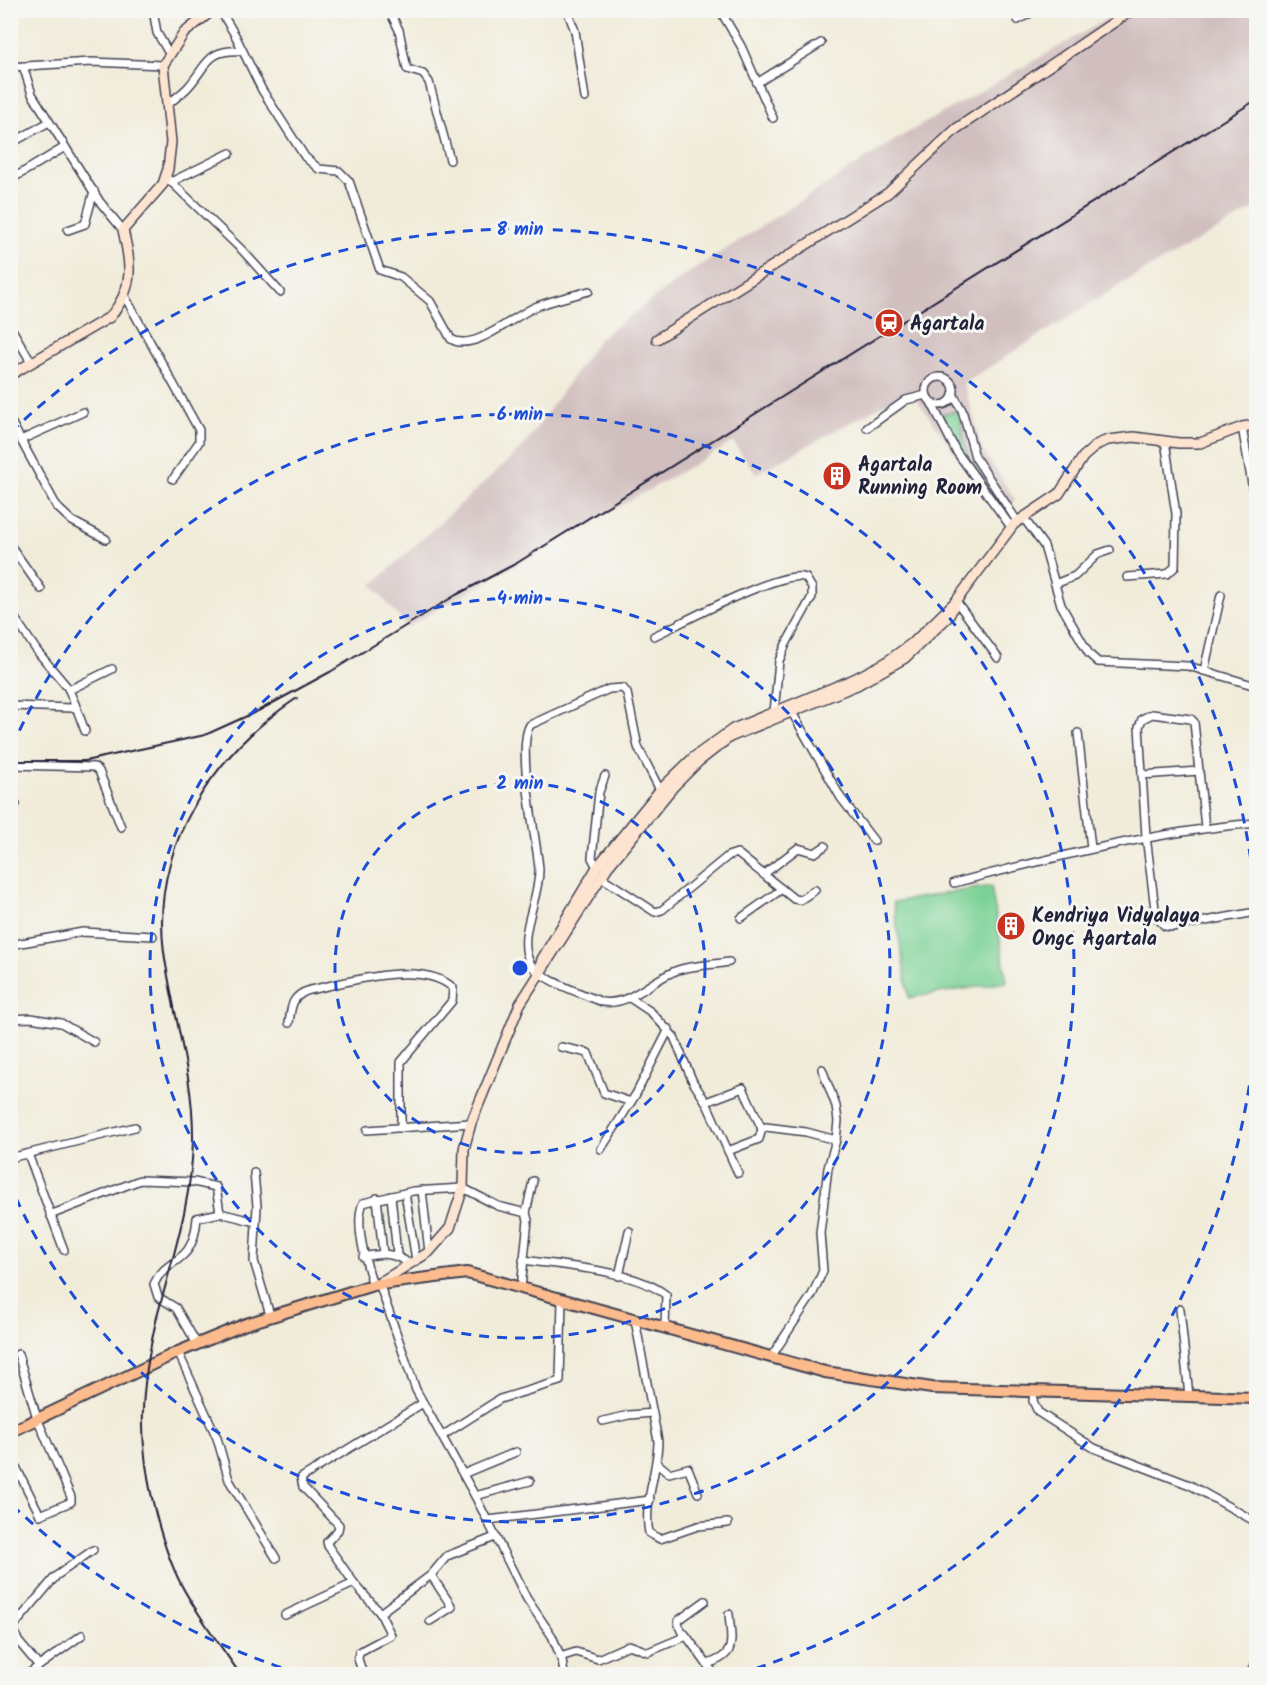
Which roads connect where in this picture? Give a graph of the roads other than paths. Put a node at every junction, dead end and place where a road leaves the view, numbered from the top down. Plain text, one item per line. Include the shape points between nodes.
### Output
1 (153, 10) edge
2 (213, 10) edge
3 (220, 10) edge
4 (389, 10) edge
5 (567, 10) edge
6 (720, 10) edge
7 (1036, 10) edge
8 (1132, 10) edge
9 (1018, 20) dead end
10 (821, 43) dead end
11 (242, 51) junction
12 (170, 55) junction
13 (163, 65) junction
14 (23, 66) junction
15 (10, 67) edge
16 (757, 83) junction
17 (585, 98) dead end
18 (167, 105) junction
19 (772, 118) dead end
20 (49, 122) junction
21 (10, 144) edge
22 (64, 147) junction
23 (230, 153) dead end
24 (450, 160) dead end
25 (168, 179) junction
26 (10, 180) edge
27 (94, 191) junction
28 (68, 230) dead end
29 (123, 230) junction
30 (589, 291) dead end
31 (280, 292) dead end
32 (124, 295) junction
33 (10, 326) edge
34 (657, 339) dead end
35 (31, 362) junction
36 (10, 375) edge
37 (926, 394) junction
38 (954, 394) junction
39 (931, 402) junction
40 (83, 412) dead end
41 (10, 420) edge
42 (1257, 425) edge
43 (1242, 427) junction
44 (867, 428) dead end
45 (22, 439) junction
46 (1165, 441) junction
47 (173, 479) dead end
48 (1257, 507) edge
49 (1017, 522) junction
50 (106, 538) dead end
51 (10, 546) edge
52 (1110, 550) dead end
53 (1127, 577) dead end
54 (1055, 584) junction
55 (41, 589) dead end
56 (1221, 595) dead end
57 (957, 601) junction
58 (10, 611) edge
59 (654, 636) dead end
60 (998, 658) dead end
61 (112, 669) dead end
62 (1204, 671) junction
63 (1257, 686) edge
64 (69, 690) junction
65 (75, 704) junction
66 (10, 706) edge
67 (790, 709) junction
68 (774, 712) junction
69 (85, 731) dead end
70 (1078, 733) dead end
71 (10, 765) edge
72 (1200, 771) junction
73 (1142, 775) junction
74 (605, 776) dead end
75 (672, 783) junction
76 (660, 790) junction
77 (1257, 823) edge
78 (121, 827) dead end
79 (1205, 827) junction
80 (1146, 836) junction
81 (874, 841) dead end
82 (825, 846) dead end
83 (1091, 848) junction
84 (602, 869) junction
85 (764, 874) junction
86 (954, 883) dead end
87 (782, 889) junction
88 (815, 890) dead end
89 (1257, 912) edge
90 (741, 918) dead end
91 (153, 936) dead end
92 (10, 945) edge
93 (729, 962) dead end
94 (538, 974) junction
95 (630, 998) junction
96 (10, 1019) edge
97 (289, 1023) dead end
98 (669, 1029) junction
99 (94, 1042) dead end
100 (561, 1047) dead end
101 (822, 1069) dead end
102 (706, 1101) junction
103 (631, 1102) junction
104 (471, 1123) junction
105 (135, 1127) dead end
106 (401, 1128) junction
107 (367, 1130) dead end
108 (762, 1130) junction
109 (837, 1140) junction
110 (601, 1149) dead end
111 (728, 1151) junction
112 (28, 1154) junction
113 (10, 1158) edge
114 (254, 1173) dead end
115 (738, 1173) dead end
116 (533, 1181) dead end
117 (463, 1188) junction
118 (422, 1190) junction
119 (405, 1193) junction
120 (391, 1196) junction
121 (377, 1198) junction
122 (220, 1213) junction
123 (525, 1213) junction
124 (50, 1215) junction
125 (256, 1222) junction
126 (629, 1231) dead end
127 (64, 1250) dead end
128 (429, 1252) junction
129 (383, 1253) junction
130 (397, 1254) junction
131 (363, 1257) junction
132 (524, 1260) junction
133 (413, 1262) junction
134 (619, 1276) junction
135 (376, 1284) junction
136 (521, 1288) junction
137 (561, 1299) junction
138 (1180, 1309) dead end
139 (270, 1315) junction
140 (635, 1320) junction
141 (665, 1328) junction
142 (197, 1344) junction
143 (178, 1353) junction
144 (18, 1354) dead end
145 (771, 1357) junction
146 (1034, 1391) junction
147 (1189, 1396) junction
148 (1257, 1398) edge
149 (423, 1403) junction
150 (653, 1413) junction
151 (37, 1418) junction
152 (603, 1421) dead end
153 (10, 1432) edge
154 (442, 1436) junction
155 (516, 1452) dead end
156 (10, 1455) edge
157 (657, 1463) junction
158 (463, 1474) junction
159 (530, 1481) dead end
160 (698, 1493) dead end
161 (476, 1496) junction
162 (650, 1500) junction
163 (488, 1520) junction
164 (1257, 1522) edge
165 (728, 1523) dead end
166 (495, 1537) junction
167 (93, 1550) dead end
168 (276, 1558) dead end
169 (431, 1575) junction
170 (354, 1583) junction
171 (705, 1601) dead end
172 (380, 1614) junction
173 (729, 1614) dead end
174 (285, 1615) dead end
175 (430, 1621) dead end
176 (685, 1634) junction
177 (82, 1635) dead end
178 (560, 1657) junction
179 (707, 1664) junction
180 (1257, 1665) edge
181 (39, 1666) junction
182 (28, 1674) edge
183 (363, 1674) edge
184 (564, 1674) edge
185 (714, 1674) edge
186 (1250, 1674) edge

1 - 12 street via 157,33
2 - 12 street via 184,33
3 - 11 street
4 - 24 street via 399,30 407,69 423,74 429,82
5 - 17 street via 575,31
6 - 16 street
7 - 9 street
8 - 34 street via 956,129 888,193
10 - 16 street
11 - 18 street via 227,50 207,59 189,85
11 - 30 street via 310,164 345,174 380,270 401,277 430,301 451,339 476,340 534,307
12 - 13 street
13 - 14 street via 91,62
13 - 18 street
14 - 15 street
14 - 20 street via 27,83
16 - 19 street
18 - 25 street via 171,142
20 - 21 street
20 - 22 street
22 - 26 street
22 - 27 street
23 - 25 street
25 - 29 street
25 - 31 street
27 - 28 street via 85,224
27 - 29 street
29 - 32 street via 131,265
32 - 35 street via 110,317
32 - 47 street via 199,430 199,442
33 - 35 street
35 - 36 street
37 - 38 street via 927,385 938,378 950,382
37 - 39 street
37 - 44 street via 906,400
38 - 39 street via 945,405
38 - 49 street via 975,457
39 - 49 street via 956,451
40 - 45 street
41 - 45 street
42 - 43 street
43 - 46 street via 1200,443
43 - 48 street
45 - 50 street via 57,507 72,521
46 - 49 street via 1127,437 1098,444 1083,457 1059,494
46 - 53 street via 1176,514 1176,562 1167,574
49 - 54 street via 1044,546
49 - 57 street
51 - 55 street
52 - 54 street via 1098,554 1075,576
54 - 62 street via 1061,605 1098,663 1168,663
56 - 62 street
57 - 60 street
57 - 67 street via 935,632 905,657 864,681
58 - 64 street
59 - 68 street via 773,581 795,575 806,578 812,597 779,661
61 - 64 street
62 - 63 street
64 - 65 street
65 - 66 street via 72,708
65 - 69 street
67 - 68 street
67 - 75 street via 721,743
67 - 81 street via 841,798
68 - 75 street via 717,738
70 - 83 street
71 - 78 street via 94,767
72 - 73 street
72 - 73 street via 1194,722 1180,716 1152,714 1139,723
72 - 79 street
73 - 80 street
74 - 84 street via 599,792 592,858
75 - 76 street
75 - 84 street
76 - 84 street
76 - 94 street via 642,758 623,688 609,689 579,702 538,720 527,730 527,780 539,872 526,948
77 - 79 street
79 - 80 street
80 - 83 street
80 - 89 street via 1154,912 1159,922 1165,926
82 - 85 street via 814,852 798,848
83 - 86 street
84 - 85 street via 655,912 732,854 741,855
84 - 94 street
85 - 87 street
87 - 88 street via 800,900
87 - 90 street
91 - 92 street via 83,932
93 - 95 street via 677,970
94 - 95 street via 602,1002 618,1003
94 - 104 street via 510,1024
95 - 98 street
96 - 99 street via 61,1023
97 - 106 street via 293,1000 310,990 413,973 445,981 453,988 452,1001 401,1062
98 - 102 street
98 - 103 street
100 - 103 street via 588,1053 604,1093
101 - 109 street via 836,1106
102 - 108 street via 743,1088
102 - 111 street
103 - 110 street
104 - 106 street
104 - 117 street via 464,1149
105 - 112 street
106 - 107 street
108 - 109 street via 796,1130
108 - 111 street via 759,1139
109 - 145 street via 828,1168 820,1233 821,1278
111 - 115 street
112 - 113 street
112 - 124 street
114 - 125 street
116 - 123 street
117 - 118 street
117 - 123 street via 498,1206
117 - 128 street via 450,1228
118 - 119 street
118 - 128 street
119 - 120 street
119 - 133 street
120 - 121 street
120 - 130 street
121 - 129 street
121 - 131 street via 361,1205
122 - 124 street via 216,1187 151,1179
122 - 125 street
122 - 142 street via 197,1218 188,1251 154,1284 158,1297 176,1308
123 - 132 street via 528,1220
124 - 127 street
125 - 139 street via 254,1264
126 - 134 street
128 - 133 street
129 - 130 street
129 - 131 street
130 - 133 street
131 - 135 street
132 - 134 street
132 - 136 street
133 - 135 street
134 - 141 street via 665,1293
135 - 136 main road via 467,1273
135 - 139 main road
135 - 149 street
136 - 137 main road
137 - 140 main road
137 - 154 street via 560,1381 500,1400
138 - 147 street
139 - 142 main road
140 - 141 main road
140 - 150 street
141 - 145 main road
142 - 143 main road
143 - 151 main road
143 - 168 street via 217,1438 229,1480
144 - 151 street
145 - 146 main road via 825,1372 932,1388
146 - 147 main road
146 - 164 street via 1034,1406 1044,1418 1094,1448 1190,1485
147 - 148 main road
149 - 154 street
149 - 170 street via 300,1479 337,1522 338,1530 327,1543
150 - 152 street
150 - 157 street
151 - 153 main road
151 - 156 street via 71,1502 40,1515
154 - 158 street
155 - 158 street
157 - 160 street via 669,1473 688,1468
157 - 162 street
158 - 161 street
159 - 161 street
161 - 163 street
162 - 163 street
162 - 165 street via 648,1529 655,1538 698,1526
163 - 166 street
166 - 169 street via 447,1556
166 - 178 street
167 - 181 street via 53,1579 13,1627 18,1641
169 - 172 street
169 - 175 street via 452,1605
170 - 172 street
170 - 174 street
171 - 176 street via 679,1620
172 - 183 street via 391,1635 359,1652
173 - 179 street via 729,1654
176 - 178 street via 648,1652 629,1645 598,1659 576,1652
176 - 179 street
177 - 181 street
178 - 184 street
179 - 185 street
180 - 186 street
181 - 182 street

